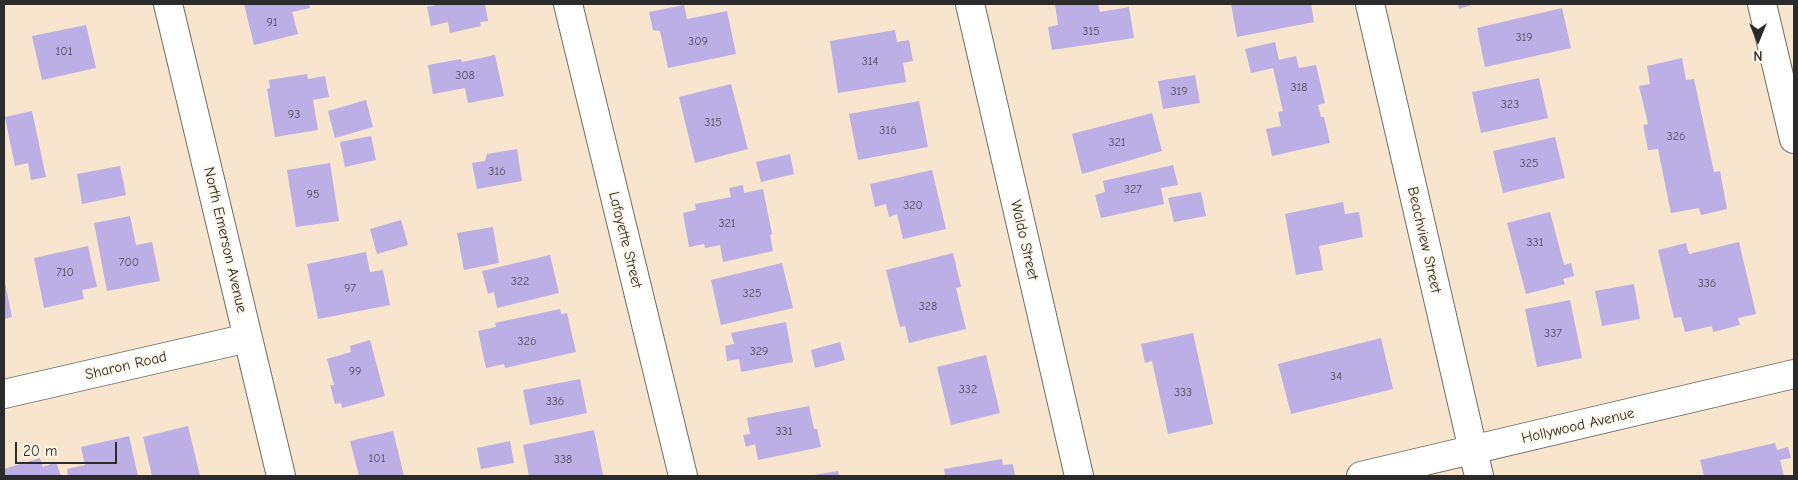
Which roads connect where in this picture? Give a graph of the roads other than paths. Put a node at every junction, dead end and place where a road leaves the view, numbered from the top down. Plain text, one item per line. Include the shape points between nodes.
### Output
1 (168, 4) edge
2 (568, 4) edge
3 (970, 4) edge
4 (1370, 4) edge
5 (1762, 4) edge
6 (1794, 139) edge
7 (248, 338) junction
8 (1794, 374) edge
9 (4, 394) edge
10 (1476, 464) edge
11 (281, 476) edge
12 (683, 476) edge
13 (1078, 476) edge
14 (1361, 476) edge

1 - 7 street, North Emerson Avenue
2 - 12 street, Lafayette Street
3 - 13 street, Waldo Street
4 - 10 street, Beachview Street
5 - 6 street
7 - 9 street, Sharon Road
7 - 11 street, North Emerson Avenue
8 - 10 street, Hollywood Avenue
10 - 14 street, Hollywood Avenue

